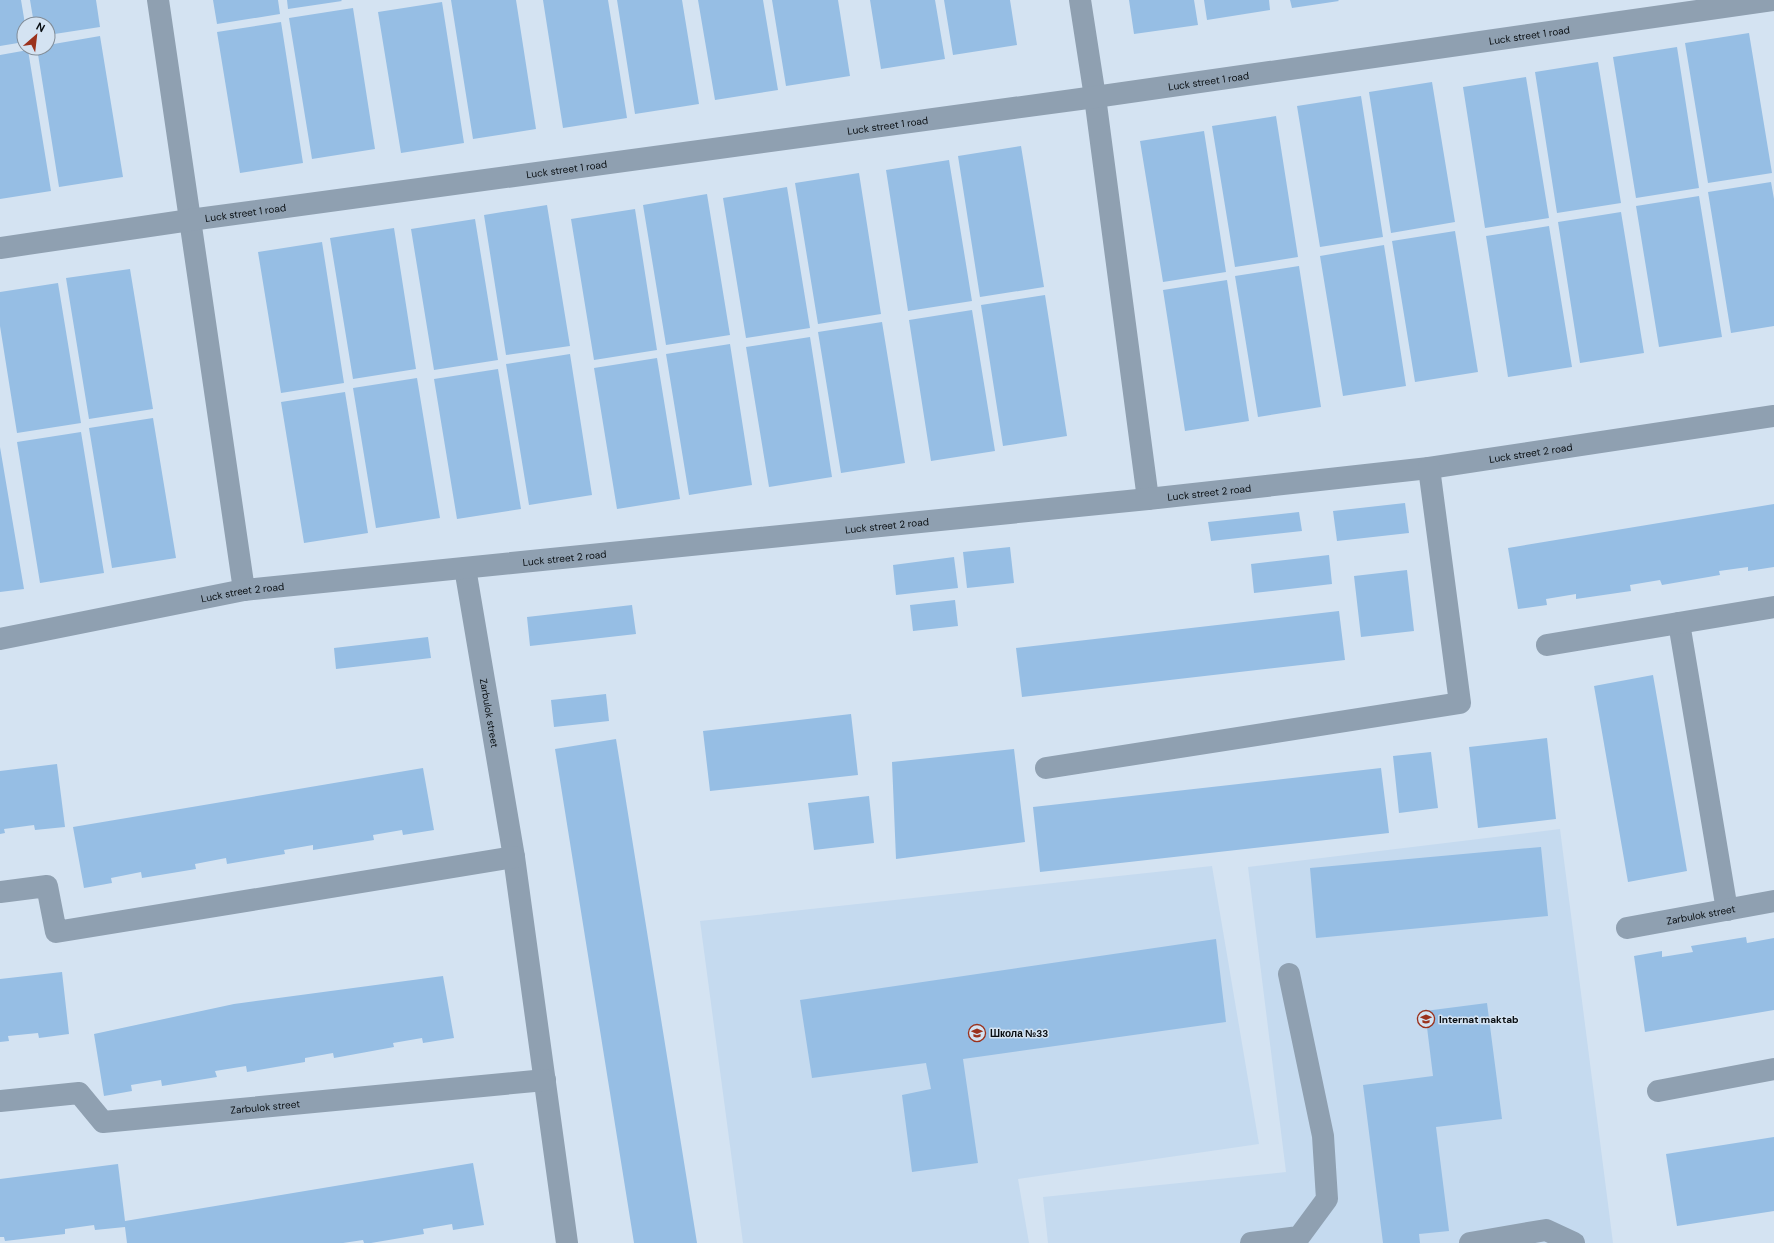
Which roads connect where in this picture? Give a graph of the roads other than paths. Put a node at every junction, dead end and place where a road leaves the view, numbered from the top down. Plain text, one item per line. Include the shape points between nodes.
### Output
1 (158, 0) edge
2 (1080, 0) edge
3 (1774, 0) edge
4 (1095, 97) junction
5 (190, 220) junction
6 (0, 248) edge
7 (1774, 416) edge
8 (1429, 468) junction
9 (1148, 499) junction
10 (465, 568) junction
11 (244, 590) junction
12 (1774, 607) edge
13 (1679, 623) junction
14 (0, 639) edge
15 (1547, 645) dead end
16 (1046, 768) dead end
17 (514, 858) junction
18 (0, 892) edge
19 (1774, 901) edge
20 (1727, 910) junction
21 (1627, 928) dead end
22 (1289, 974) dead end
23 (1774, 1070) edge
24 (545, 1080) junction
25 (1658, 1091) dead end
26 (0, 1101) edge
27 (567, 1243) edge
28 (1251, 1243) edge
29 (1470, 1243) edge
30 (1574, 1243) edge

1 - 5 street
2 - 4 street
3 - 4 street, Luck street 1 road
4 - 5 street, Luck street 1 road
4 - 9 street
5 - 6 street, Luck street 1 road
5 - 11 street
7 - 8 street, Luck street 2 road
8 - 9 street, Luck street 2 road
8 - 16 street via 1460,703
9 - 10 street, Luck street 2 road
10 - 11 street, Luck street 2 road
10 - 17 street, Zarbulok street
11 - 14 street, Luck street 2 road
12 - 13 street
13 - 15 street
13 - 20 street
17 - 18 street via 56,932 46,886
17 - 24 street, Zarbulok street
19 - 20 street, Zarbulok street
20 - 21 street, Zarbulok street
22 - 28 street via 1323,1136 1327,1199 1299,1237
23 - 25 street
24 - 26 street, Zarbulok street via 103,1122 79,1093
24 - 27 street, Zarbulok street
29 - 30 street via 1546,1230

